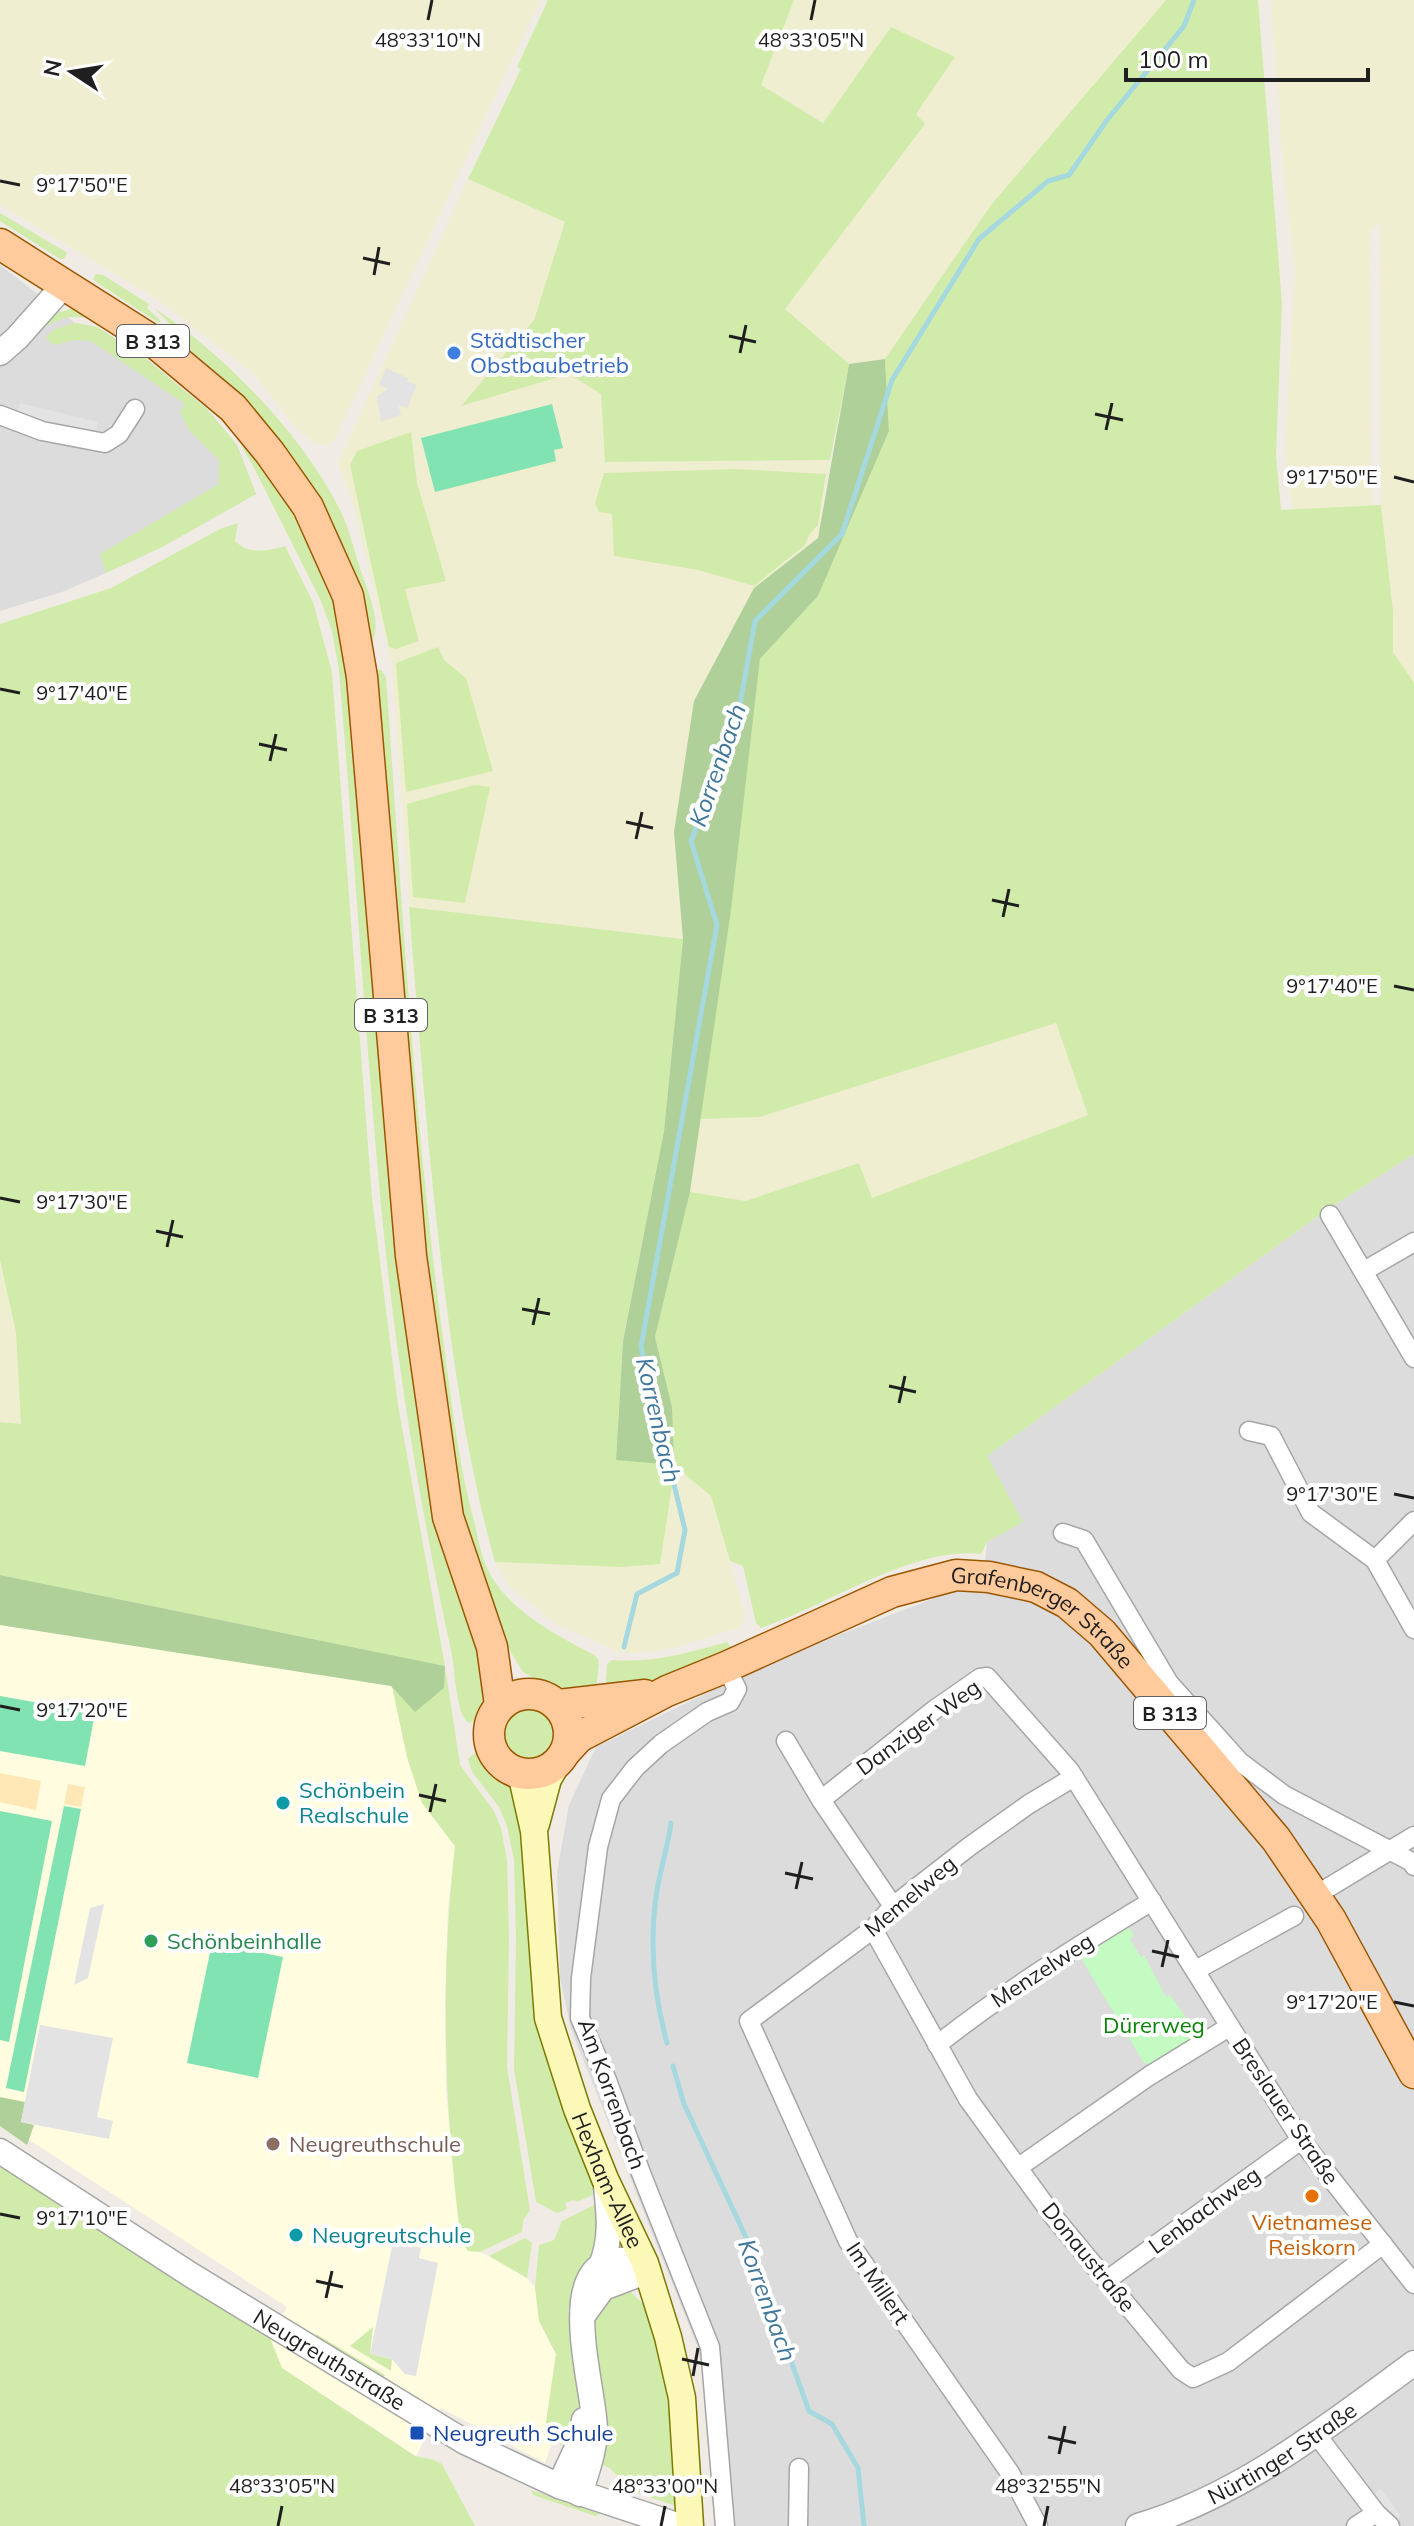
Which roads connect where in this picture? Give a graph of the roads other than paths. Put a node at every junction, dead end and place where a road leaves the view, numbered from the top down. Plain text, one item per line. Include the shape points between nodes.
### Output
1 (0, 244) edge
2 (65, 284) junction
3 (0, 353) edge
4 (135, 409) dead end
5 (0, 415) edge
6 (1330, 1215) dead end
7 (1414, 1242) edge
8 (1364, 1271) junction
9 (1414, 1358) edge
10 (1249, 1431) dead end
11 (1414, 1521) edge
12 (1063, 1533) dead end
13 (1375, 1560) junction
14 (1414, 1629) edge
15 (492, 1647) junction
16 (726, 1667) junction
17 (667, 1691) junction
18 (529, 1693) junction
19 (500, 1705) junction
20 (559, 1705) junction
21 (786, 1741) dead end
22 (562, 1757) junction
23 (521, 1773) junction
24 (1074, 1777) junction
25 (821, 1800) junction
26 (534, 1831) junction
27 (1414, 1836) edge
28 (1389, 1851) junction
29 (1414, 1866) edge
30 (1316, 1895) junction
31 (1152, 1901) junction
32 (893, 1906) junction
33 (1294, 1916) dead end
34 (873, 1929) junction
35 (1196, 1970) junction
36 (749, 2021) joint
37 (1229, 2027) junction
38 (937, 2045) junction
39 (1414, 2073) edge
40 (1301, 2140) junction
41 (0, 2151) edge
42 (1019, 2167) junction
43 (605, 2179) junction
44 (1383, 2244) junction
45 (601, 2266) junction
46 (646, 2267) junction
47 (1107, 2280) junction
48 (1414, 2284) edge
49 (581, 2320) junction
50 (1414, 2363) edge
51 (1316, 2434) junction
52 (799, 2468) dead end
53 (569, 2490) junction
54 (1376, 2513) junction
55 (1145, 2525) edge
56 (682, 2526) edge
57 (725, 2526) edge
58 (798, 2526) edge
59 (1038, 2526) edge
60 (1356, 2526) edge
61 (1390, 2526) edge

1 - 2 main road, B 313
2 - 3 street
2 - 15 main road, B 313 via 153,341 233,408 308,507 348,596 362,677 411,1256 448,1517
4 - 5 street via 119,434 105,443 46,432
6 - 8 street
7 - 8 street
8 - 9 street
10 - 13 street via 1271,1436 1311,1513
11 - 13 street
12 - 28 street via 1084,1540 1169,1683 1240,1762 1284,1795
13 - 14 street
15 - 18 main road, B 313
15 - 19 main road, B 313
16 - 17 main road, Grafenberger Straße / B 313
16 - 30 main road, Grafenberger Straße / B 313 via 927,1581 956,1575 1036,1587 1067,1603 1102,1633 1276,1839
16 - 57 street, Am Korrenbach via 737,1689 730,1702 661,1744 611,1799 585,1934 580,2018 710,2347
17 - 20 main road, Grafenberger Straße / B 313
17 - 22 main road, Grafenberger Straße / B 313 via 579,1737
18 - 19 main road
18 - 20 main road
19 - 23 main road via 489,1739 500,1762
20 - 22 main road via 570,1738
21 - 25 street
22 - 23 main road via 548,1770
22 - 26 main road, Hexham-Allee via 548,1779
23 - 26 main road, Hexham-Allee
24 - 25 street, Danziger Weg via 987,1677 934,1710
24 - 31 street, Breslauer Straße
24 - 32 street, Memelweg via 970,1846
25 - 32 street
26 - 43 main road, Hexham-Allee via 548,2018
27 - 28 street
28 - 29 street
28 - 30 street
30 - 39 main road, Grafenberger Straße / B 313
31 - 35 street, Breslauer Straße
31 - 38 street, Menzelweg via 1025,1980
32 - 34 street, Memelweg
33 - 35 street
34 - 36 street, Memelweg
34 - 38 street, Donaustraße
35 - 37 street, Breslauer Straße
36 - 59 street, Im Millert via 848,2241 1010,2473
37 - 40 street, Breslauer Straße
37 - 42 street
38 - 42 street, Donaustraße via 968,2099
40 - 44 street, Breslauer Straße
40 - 47 street, Lenbachweg
41 - 53 street, Neugreuthstraße via 406,2407 465,2442
42 - 47 street, Donaustraße
43 - 45 street via 611,2228
43 - 46 main road, Hexham-Allee
44 - 47 street, Donaustraße via 1228,2362 1193,2378
44 - 48 street, Breslauer Straße
45 - 46 street via 618,2259
45 - 49 street via 586,2285
46 - 49 street via 603,2288
46 - 56 main road, Hexham-Allee via 682,2398
49 - 53 street via 595,2428
50 - 51 street, Nürtinger Straße
51 - 54 street
51 - 55 street, Nürtinger Straße via 1194,2506
52 - 58 street
53 - 56 street, Neugreuthstraße
54 - 60 street
54 - 61 street

